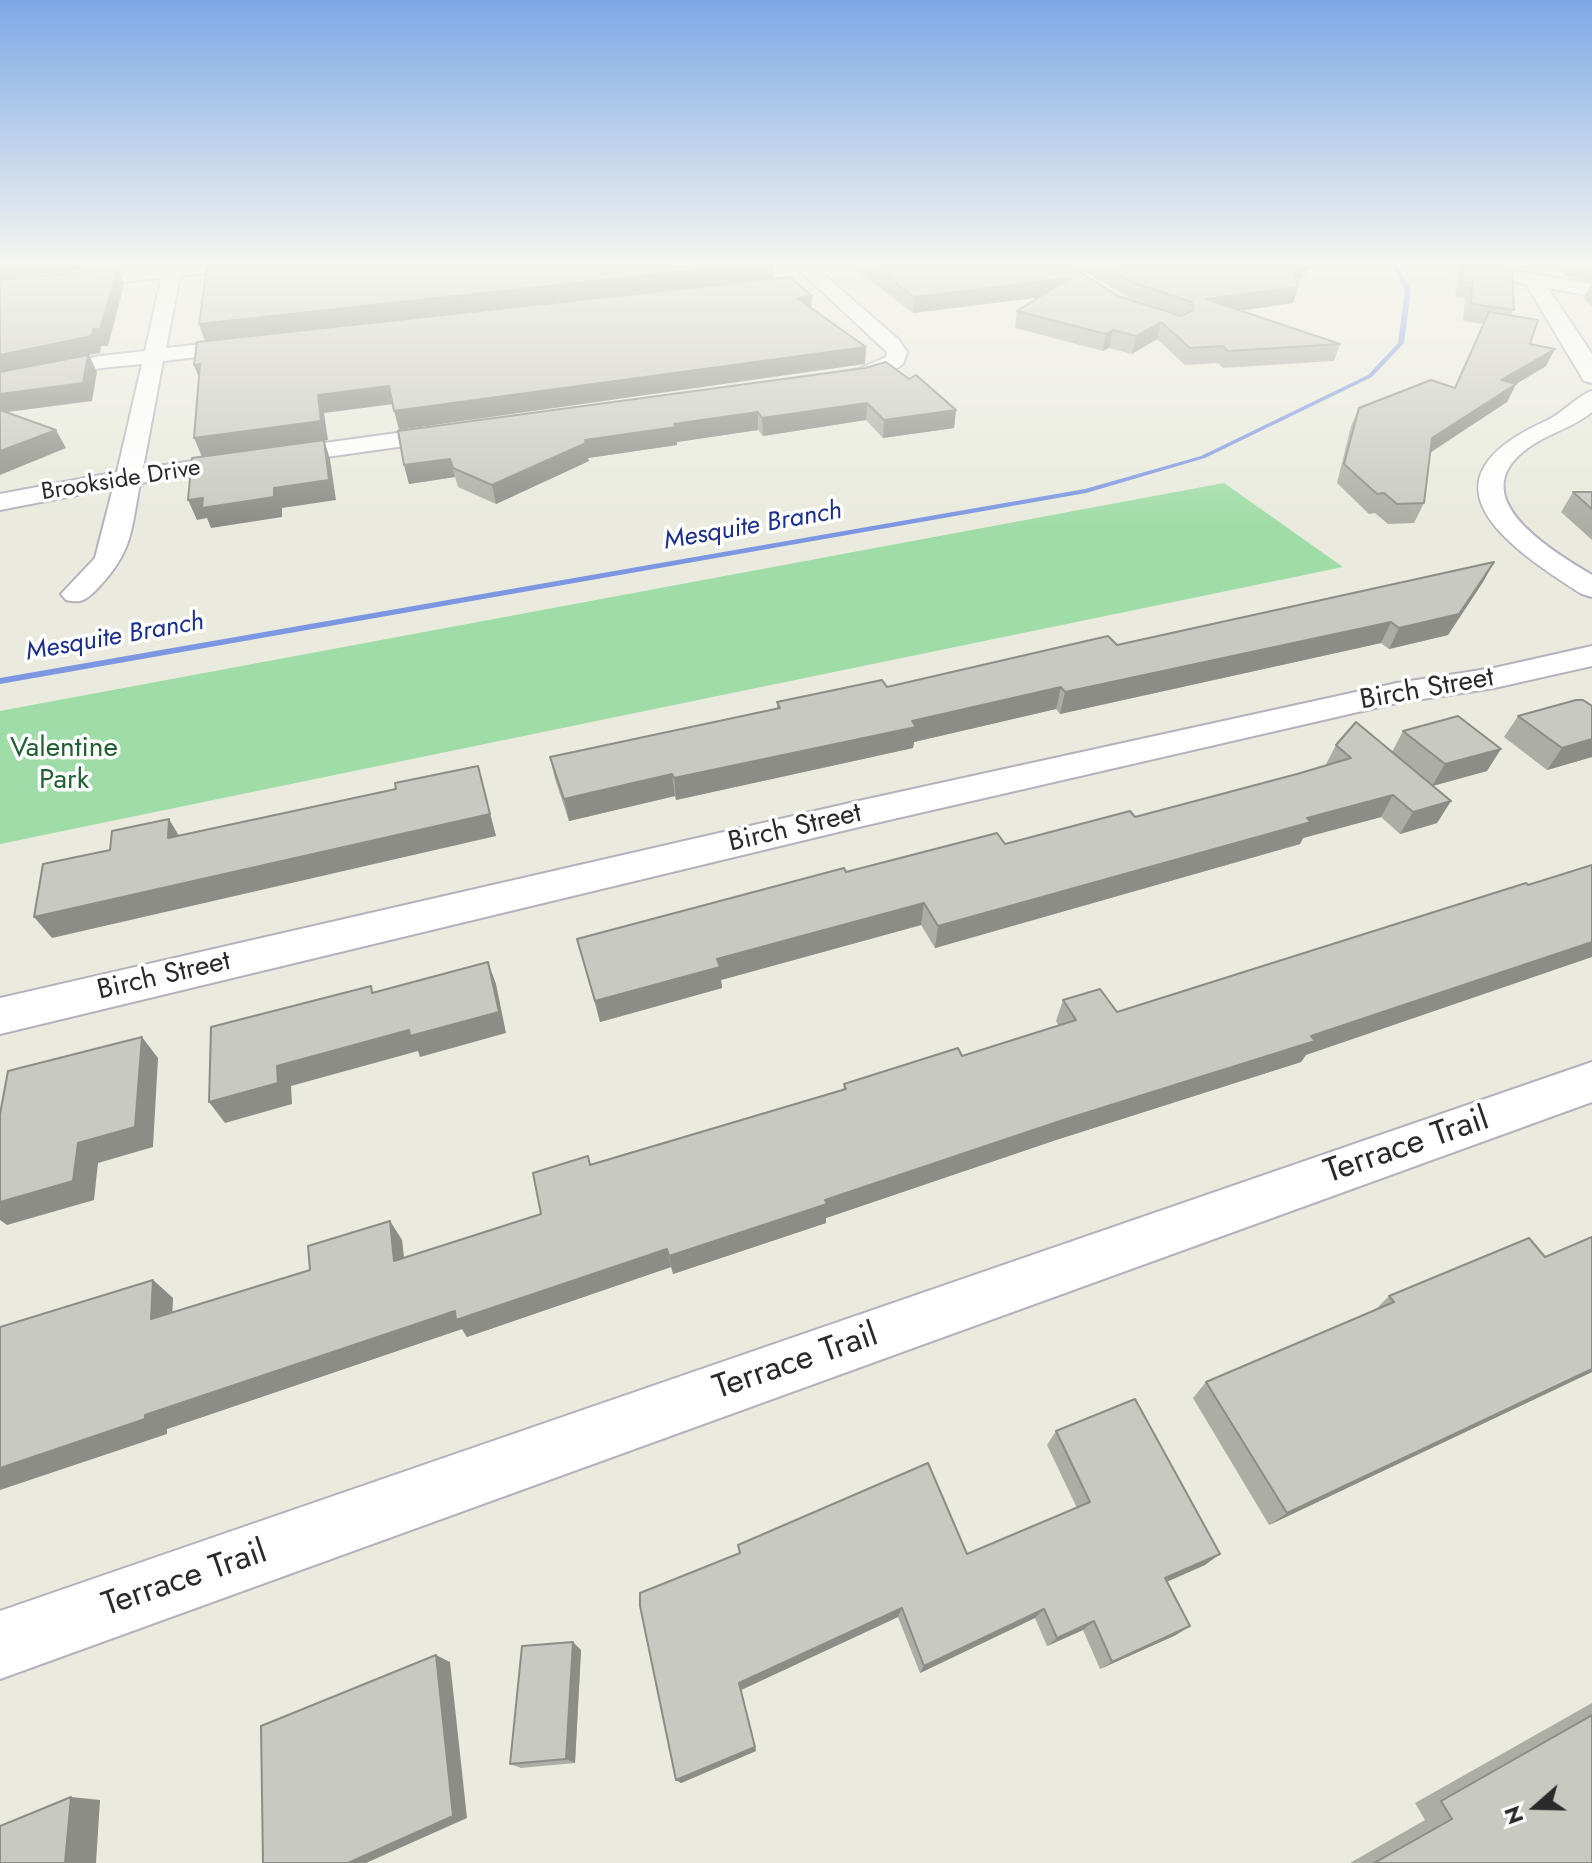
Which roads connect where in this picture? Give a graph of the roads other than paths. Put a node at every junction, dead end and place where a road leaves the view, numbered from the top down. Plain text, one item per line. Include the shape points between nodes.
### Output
1 (173, 353) edge
2 (897, 353) edge
3 (1579, 353) edge
4 (154, 355) junction
5 (1592, 373) edge
6 (0, 382) edge
7 (817, 382) edge
8 (1592, 398) edge
9 (474, 429) edge
10 (131, 477) junction
11 (0, 502) edge
12 (1592, 588) edge
13 (76, 594) dead end
14 (1592, 656) edge
15 (0, 1016) edge
16 (1592, 1082) edge
17 (0, 1645) edge

1 - 4 street
2 - 7 street via 884,369
3 - 5 street
4 - 6 street
4 - 10 street
8 - 12 street via 1580,413 1520,443 1496,462 1487,481 1504,522
9 - 10 street, Brookside Drive
10 - 11 street, Brookside Drive
10 - 13 street via 108,561
14 - 15 street, Birch Street via 1397,693 909,803
16 - 17 street, Terrace Trail

